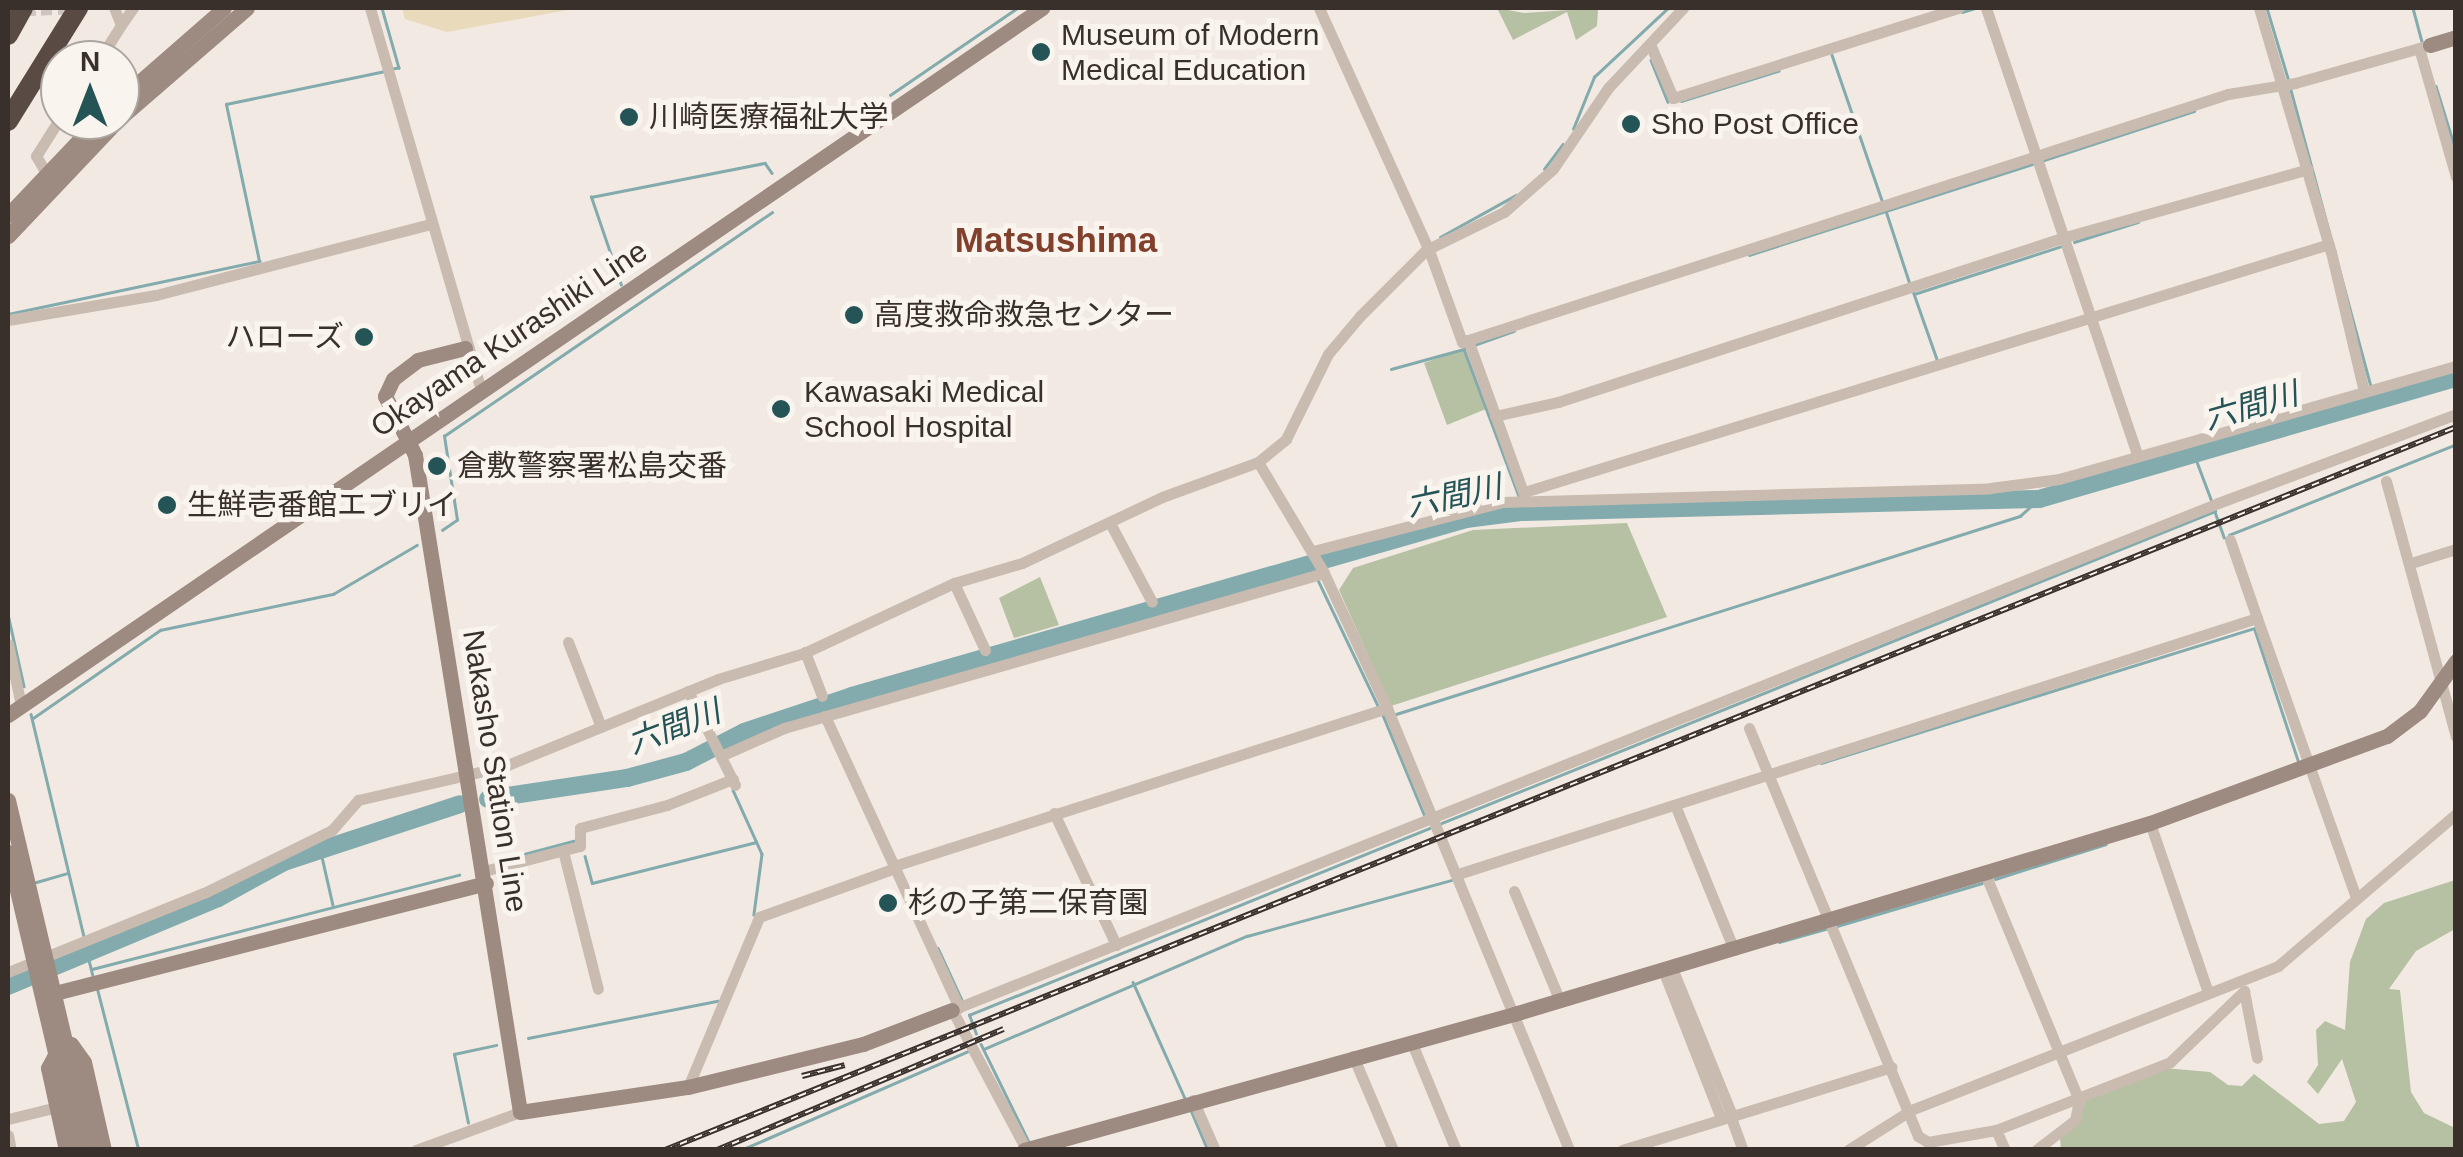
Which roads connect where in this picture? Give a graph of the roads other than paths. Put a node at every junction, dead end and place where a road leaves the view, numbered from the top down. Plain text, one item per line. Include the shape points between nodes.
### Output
1 (23, 8) edge
2 (78, 8) edge
3 (114, 8) edge
4 (132, 8) edge
5 (224, 8) edge
6 (247, 8) edge
7 (370, 8) edge
8 (1042, 8) edge
9 (1319, 8) edge
10 (1683, 8) edge
11 (1958, 8) edge
12 (1986, 8) edge
13 (2259, 8) edge
14 (121, 25) junction
15 (8, 35) edge
16 (2456, 37) edge
17 (112, 40) edge
18 (2424, 46) junction
19 (1648, 47) junction
20 (140, 82) edge
21 (2288, 85) junction
22 (140, 101) edge
23 (8, 120) edge
24 (45, 140) edge
25 (78, 140) edge
26 (99, 140) edge
27 (2038, 159) junction
28 (2308, 169) junction
29 (46, 173) junction
30 (2456, 177) edge
31 (8, 215) edge
32 (430, 224) junction
33 (8, 236) edge
34 (2065, 236) junction
35 (2330, 247) junction
36 (1426, 250) junction
37 (2094, 318) junction
38 (8, 320) edge
39 (1469, 345) junction
40 (465, 348) junction
41 (2456, 366) edge
42 (480, 391) junction
43 (2370, 391) junction
44 (2456, 414) edge
45 (1495, 416) junction
46 (407, 440) junction
47 (2137, 454) junction
48 (1258, 462) junction
49 (2386, 482) dead end
50 (1523, 498) junction
51 (1110, 523) junction
52 (2230, 540) dead end
53 (2456, 550) edge
54 (1314, 553) junction
55 (2411, 563) junction
56 (1320, 574) junction
57 (954, 583) junction
58 (1152, 602) dead end
59 (2252, 620) junction
60 (568, 642) dead end
61 (8, 644) edge
62 (985, 650) dead end
63 (806, 652) junction
64 (2456, 661) edge
65 (2443, 681) junction
66 (688, 691) junction
67 (822, 696) dead end
68 (22, 705) junction
69 (1385, 712) junction
70 (8, 715) edge
71 (828, 715) junction
72 (601, 727) junction
73 (1749, 728) dead end
74 (2456, 736) edge
75 (719, 750) junction
76 (2302, 768) junction
77 (1771, 775) junction
78 (469, 776) junction
79 (8, 800) edge
80 (1678, 810) dead end
81 (2456, 814) edge
82 (1056, 816) junction
83 (1432, 823) junction
84 (2151, 827) junction
85 (563, 851) junction
86 (8, 852) edge
87 (896, 867) junction
88 (484, 877) junction
89 (1459, 877) junction
90 (1988, 880) junction
91 (22, 888) junction
92 (1514, 891) dead end
93 (2356, 897) junction
94 (1834, 925) junction
95 (1116, 945) junction
96 (1734, 950) junction
97 (8, 972) edge
98 (1669, 973) junction
99 (44, 974) junction
100 (2243, 987) junction
101 (598, 989) dead end
102 (2208, 992) junction
103 (1560, 1001) junction
104 (960, 1007) junction
105 (1514, 1014) junction
106 (66, 1036) junction
107 (1413, 1045) junction
108 (2058, 1049) junction
109 (56, 1051) junction
110 (2257, 1058) dead end
111 (1355, 1060) junction
112 (1892, 1068) junction
113 (688, 1087) junction
114 (2077, 1096) junction
115 (1192, 1103) junction
116 (57, 1106) junction
117 (1911, 1110) junction
118 (520, 1112) junction
119 (1728, 1116) junction
120 (8, 1119) edge
121 (1996, 1130) junction
122 (8, 1135) edge
123 (1918, 1143) edge
124 (1028, 1148) edge
125 (11, 1150) edge
126 (66, 1150) edge
127 (78, 1150) edge
128 (91, 1150) edge
129 (104, 1150) edge
130 (416, 1150) edge
131 (1215, 1150) edge
132 (1393, 1150) edge
133 (1456, 1150) edge
134 (1569, 1150) edge
135 (1622, 1150) edge
136 (1743, 1150) edge
137 (1848, 1150) edge
138 (2006, 1150) edge
139 (2036, 1150) edge

1 - 15 highway
2 - 23 highway
3 - 14 street
4 - 14 street
5 - 20 street
6 - 22 street
7 - 32 street
8 - 42 street, Okayama Kurashiki Line
9 - 36 street
10 - 19 street
11 - 19 street via 1674,98
12 - 27 street
13 - 21 street
14 - 17 street
16 - 18 street
18 - 21 street
18 - 30 street
19 - 36 street via 1608,88 1553,169 1519,201
21 - 27 street via 2228,94
21 - 28 street
24 - 29 street via 38,150
25 - 29 street
26 - 33 street
27 - 34 street
27 - 39 street via 1884,204
28 - 34 street
28 - 35 street
29 - 31 street
32 - 38 street via 156,295
32 - 40 street
34 - 37 street
34 - 45 street via 1558,402
35 - 37 street
35 - 43 street
36 - 39 street via 1462,342
36 - 48 street via 1340,337 1286,440
37 - 47 street
37 - 50 street via 1937,362
39 - 45 street
40 - 42 street
40 - 46 street, Nakasho Station Line via 418,360 388,384 386,396
41 - 43 street
42 - 46 street, Okayama Kurashiki Line
43 - 47 street
44 - 83 street via 2213,505
45 - 50 street
46 - 68 street, Okayama Kurashiki Line
46 - 78 street, Nakasho Station Line
47 - 50 street via 2059,479 1990,488
48 - 51 street
48 - 54 street
49 - 55 street
50 - 54 street via 1456,509
51 - 57 street via 1022,563
51 - 58 street
52 - 59 street
53 - 55 street
54 - 56 street
55 - 65 street
56 - 69 street
56 - 71 street
57 - 62 street
57 - 63 street
59 - 76 street
59 - 77 street
60 - 72 street
61 - 68 street
63 - 66 street
63 - 67 street
64 - 65 street
65 - 74 street
65 - 76 street via 2420,711 2387,736
66 - 72 street
66 - 75 street
68 - 70 street, Okayama Kurashiki Line
69 - 82 street
69 - 83 street
71 - 75 street
71 - 87 street
72 - 78 street
73 - 77 street
75 - 85 street via 731,781 580,828 580,846
76 - 84 street
76 - 93 street
77 - 89 street
77 - 94 street
78 - 88 street, Nakasho Station Line
78 - 99 street via 358,800 332,830 86,942
79 - 91 street
80 - 96 street
81 - 93 street
82 - 87 street
82 - 95 street
83 - 89 street
83 - 95 street
84 - 90 street
84 - 102 street
85 - 88 street
85 - 101 street
86 - 91 street
87 - 104 street
87 - 113 street via 757,923
88 - 99 street via 95,983
88 - 118 street, Nakasho Station Line
89 - 105 street
90 - 94 street
90 - 108 street
91 - 99 street
92 - 103 street
93 - 100 street via 2278,966
94 - 96 street
94 - 112 street
95 - 104 street
96 - 98 street
97 - 99 street
98 - 103 street
98 - 119 street
99 - 106 street
99 - 109 street
100 - 102 street
100 - 110 street
100 - 114 street via 2170,1062
102 - 108 street
103 - 105 street
104 - 113 street via 845,1049
104 - 124 street via 973,1049
105 - 107 street
105 - 134 street
106 - 128 street
106 - 129 street via 84,1062
107 - 111 street
107 - 133 street
108 - 114 street
108 - 117 street
109 - 116 street via 48,1068
109 - 127 street
111 - 115 street
111 - 132 street
112 - 117 street
112 - 119 street
113 - 118 street
114 - 121 street
114 - 139 street via 2075,1120
115 - 124 street
115 - 131 street
116 - 120 street
116 - 126 street
117 - 123 street
117 - 137 street
118 - 130 street
119 - 135 street
119 - 136 street
121 - 123 street
121 - 138 street
122 - 125 street

